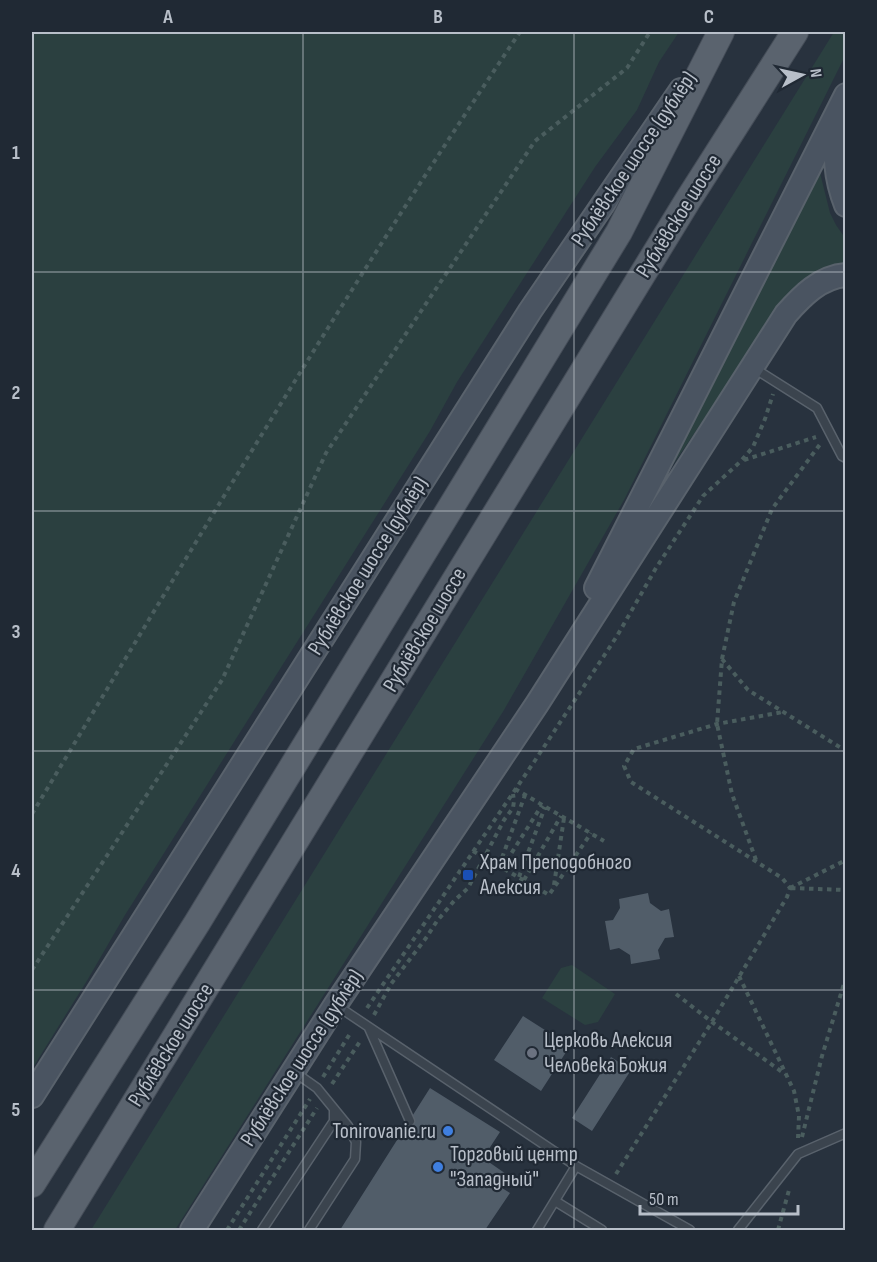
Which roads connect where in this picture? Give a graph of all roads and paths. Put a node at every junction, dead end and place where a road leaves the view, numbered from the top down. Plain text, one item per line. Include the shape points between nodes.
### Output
1 (520, 32) edge
2 (650, 32) edge
3 (795, 32) edge
4 (718, 37) edge
5 (842, 102) edge
6 (846, 206) edge
7 (846, 275) edge
8 (752, 367) junction
9 (777, 382) junction
10 (829, 433) junction
11 (846, 458) edge
12 (741, 461) junction
13 (722, 659) junction
14 (537, 704) junction
15 (783, 712) junction
16 (717, 724) junction
17 (846, 751) edge
18 (514, 791) junction
19 (525, 795) junction
20 (544, 806) junction
21 (32, 814) edge
22 (563, 817) junction
23 (591, 833) junction
24 (604, 841) dead end
25 (473, 851) junction
26 (484, 858) junction
27 (846, 860) edge
28 (756, 862) junction
29 (500, 867) junction
30 (521, 879) junction
31 (554, 887) junction
32 (790, 888) junction
33 (846, 890) edge
34 (32, 970) edge
35 (738, 976) junction
36 (846, 976) edge
37 (676, 994) dead end
38 (336, 1004) junction
39 (358, 1021) junction
40 (712, 1022) junction
41 (368, 1028) junction
42 (293, 1071) junction
43 (786, 1075) junction
44 (316, 1088) junction
45 (32, 1096) edge
46 (324, 1097) junction
47 (334, 1109) junction
48 (410, 1120) dead end
49 (846, 1133) edge
50 (798, 1154) junction
51 (576, 1166) junction
52 (32, 1184) edge
53 (609, 1184) junction
54 (555, 1201) junction
55 (57, 1230) edge
56 (192, 1230) edge
57 (227, 1230) edge
58 (238, 1230) edge
59 (262, 1230) edge
60 (309, 1230) edge
61 (537, 1230) edge
62 (602, 1230) edge
63 (690, 1230) edge
64 (738, 1230) edge
65 (778, 1230) edge

1 - 21 path via 428,169 167,588
2 - 34 path via 627,68 535,141 326,453 222,680
3 - 55 main road, Рублёвское шоссе
4 - 45 main road, Рублёвское шоссе (дублёр) via 530,311
4 - 52 main road, Рублёвское шоссе via 619,232 197,924
5 - 6 main road via 835,146
5 - 14 main road
7 - 8 main road, Рублёвское шоссе (дублёр) via 820,282 800,298
8 - 9 lane
8 - 14 main road, Рублёвское шоссе (дублёр)
9 - 10 lane via 817,408
9 - 12 path via 753,447
10 - 11 lane
10 - 12 path
10 - 13 path via 772,509 734,602
12 - 18 path via 703,496 617,636
13 - 15 path via 748,690
13 - 16 path
14 - 38 main road, Рублёвское шоссе (дублёр)
15 - 16 path
15 - 17 path
16 - 28 path via 732,794
16 - 28 path via 634,749 624,766 631,782
18 - 19 path
18 - 25 path
18 - 26 path via 513,808
19 - 20 path
19 - 29 path
20 - 22 path
20 - 29 path
20 - 30 path
22 - 23 path
22 - 30 path
22 - 31 path
23 - 24 path
23 - 31 path
25 - 26 path
25 - 39 path
26 - 29 path
26 - 41 path via 468,888 444,911 391,984
27 - 32 path
28 - 32 path via 782,878
29 - 30 path
30 - 31 path via 549,895
32 - 33 path
32 - 35 path
35 - 40 path
35 - 43 path
36 - 50 path
37 - 40 path
38 - 39 lane
38 - 42 main road, Рублёвское шоссе (дублёр)
39 - 41 lane
39 - 44 path
40 - 43 path
40 - 53 path
41 - 46 path
41 - 48 lane
41 - 51 lane
42 - 44 lane
42 - 56 main road, Рублёвское шоссе (дублёр)
43 - 50 path via 799,1116
44 - 46 lane
44 - 57 path
46 - 47 lane
46 - 58 path
47 - 59 lane via 334,1121
47 - 60 lane via 356,1142 355,1159
49 - 50 lane
50 - 64 lane
50 - 65 path
51 - 53 lane
51 - 54 lane
53 - 63 lane
54 - 61 lane
54 - 62 lane

